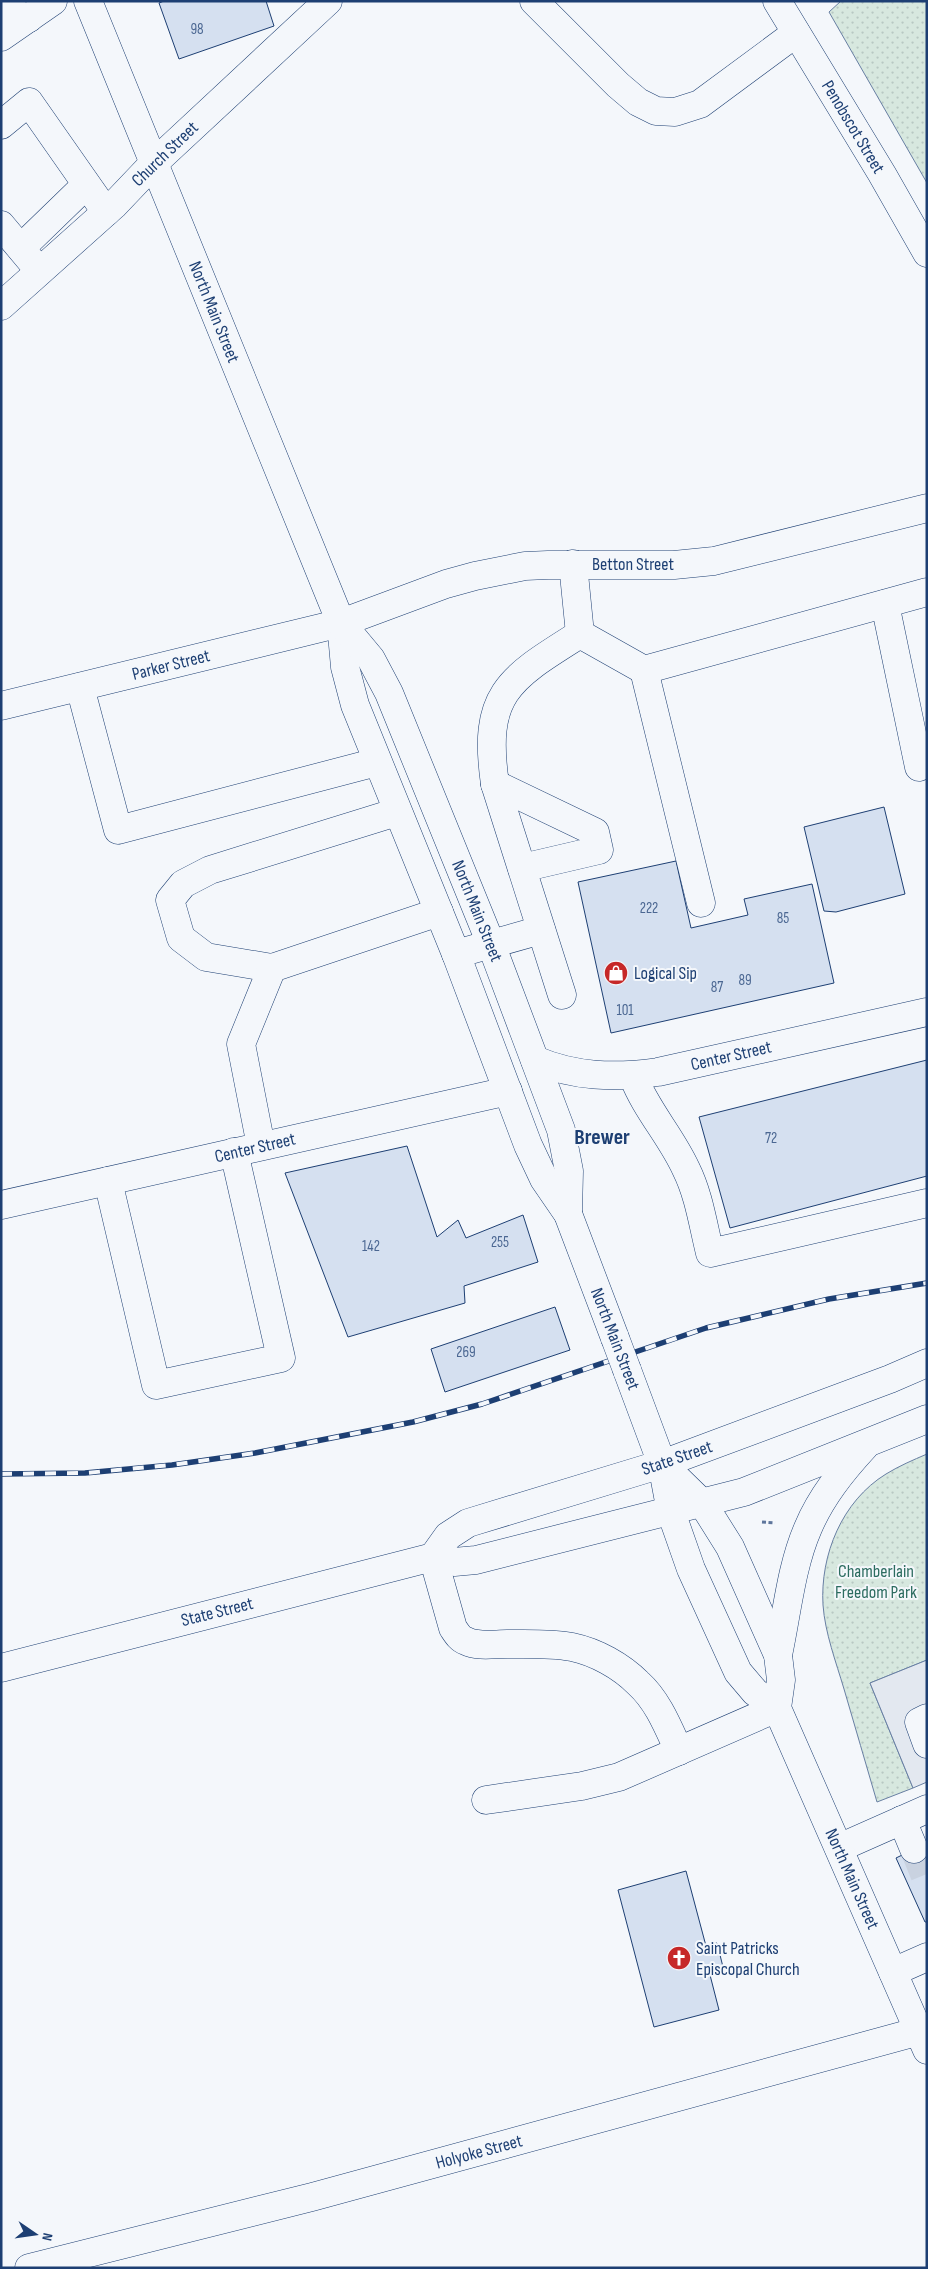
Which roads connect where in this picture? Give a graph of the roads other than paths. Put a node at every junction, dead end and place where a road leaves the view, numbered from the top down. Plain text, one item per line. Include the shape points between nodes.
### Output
1 (53, 1) edge
2 (88, 1) edge
3 (328, 1) edge
4 (534, 1) edge
5 (777, 1) edge
6 (1, 9) edge
7 (29, 18) junction
8 (1, 37) edge
9 (802, 44) junction
10 (1, 125) edge
11 (154, 164) junction
12 (86, 184) junction
13 (106, 212) junction
14 (1, 225) edge
15 (20, 248) junction
16 (927, 253) edge
17 (41, 272) junction
18 (1, 306) edge
19 (927, 508) edge
20 (573, 564) junction
21 (927, 592) edge
22 (885, 604) junction
23 (341, 623) junction
24 (580, 634) junction
25 (644, 670) junction
26 (80, 687) junction
27 (1, 706) edge
28 (377, 762) junction
29 (919, 767) dead end
30 (495, 784) junction
31 (397, 812) junction
32 (522, 868) junction
33 (700, 903) dead end
34 (439, 912) junction
35 (541, 930) junction
36 (491, 944) junction
37 (456, 954) junction
38 (272, 968) junction
39 (562, 995) dead end
40 (927, 1012) edge
41 (535, 1060) junction
42 (633, 1076) junction
43 (508, 1091) junction
44 (261, 1146) junction
45 (234, 1152) junction
46 (108, 1181) junction
47 (927, 1203) edge
48 (1, 1205) edge
49 (568, 1214) junction
50 (927, 1363) edge
51 (927, 1419) edge
52 (867, 1443) junction
53 (662, 1464) junction
54 (703, 1504) junction
55 (671, 1512) junction
56 (433, 1557) junction
57 (778, 1655) junction
58 (1, 1668) edge
59 (777, 1708) junction
60 (927, 1718) edge
61 (927, 1744) edge
62 (679, 1751) junction
63 (486, 1800) dead end
64 (927, 1809) edge
65 (902, 1820) junction
66 (839, 1848) junction
67 (914, 1849) tunnel mouth
68 (927, 1957) edge
69 (893, 1972) junction
70 (924, 2038) edge
71 (29, 2268) edge

1 - 7 main road
2 - 11 main road, North Main Street
3 - 11 main road, Church Street
4 - 9 main road via 618,85 656,112 675,112 700,104
5 - 9 main road, Penobscot Street
6 - 7 main road
7 - 8 main road
9 - 16 main road, Penobscot Street
10 - 12 main road via 29,102
11 - 13 main road, Church Street
11 - 23 main road, North Main Street
12 - 13 main road
12 - 15 main road
13 - 17 main road, Church Street
14 - 15 main road
15 - 17 main road
17 - 18 main road, Church Street
19 - 20 main road, Betton Street via 714,561 674,565
20 - 23 main road, Betton Street via 524,566 475,576
20 - 24 main road
21 - 22 main road
22 - 25 main road
22 - 29 main road
23 - 26 main road, Parker Street
23 - 28 main road, North Main Street via 349,687
23 - 36 main road, North Main Street via 371,658 389,693
24 - 25 main road
24 - 30 main road via 526,670 501,697 492,726
25 - 33 main road
26 - 27 main road, Parker Street
26 - 28 main road via 118,830
28 - 31 main road, North Main Street
30 - 32 main road
30 - 32 main road via 595,832 599,850
31 - 34 main road, North Main Street
31 - 38 main road via 210,870 183,884 170,900 181,938 206,957
32 - 35 main road
34 - 37 main road, North Main Street
34 - 38 main road
35 - 36 main road
35 - 39 main road
36 - 37 main road
36 - 41 main road, North Main Street
37 - 43 main road, North Main Street
38 - 44 main road via 242,1044
40 - 42 main road, Center Street
41 - 42 main road, Center Street via 593,1076
41 - 49 main road, North Main Street via 566,1151
42 - 47 main road via 694,1187 710,1253
43 - 44 main road, Center Street
43 - 49 main road, North Main Street via 536,1161
44 - 45 main road, Center Street
45 - 46 main road, Center Street
45 - 46 main road via 281,1358 156,1385
46 - 48 main road, Center Street
49 - 53 main road, North Main Street, bridge
50 - 53 main road, State Street
51 - 52 main road, State Street
52 - 54 main road, State Street via 744,1492
52 - 57 main road via 836,1479 807,1530
53 - 54 main road, North Main Street
53 - 55 main road, North Main Street
53 - 56 main road, State Street via 468,1523 448,1536
54 - 55 main road, State Street
54 - 57 main road, North Main Street via 730,1547
55 - 56 main road, State Street via 476,1560 454,1562
55 - 59 main road, North Main Street via 691,1569 738,1672 755,1692
56 - 58 main road, State Street
56 - 62 main road via 458,1637 475,1644 537,1644 574,1648 607,1660 638,1683 653,1699
57 - 59 main road, North Main Street via 781,1680
59 - 62 main road
59 - 66 main road, North Main Street
60 - 61 main road via 919,1722
62 - 63 main road via 600,1782
64 - 65 main road
65 - 66 main road
65 - 67 main road
66 - 69 main road, North Main Street
68 - 69 main road
69 - 70 main road, North Main Street
70 - 71 main road, Holyoke Street

